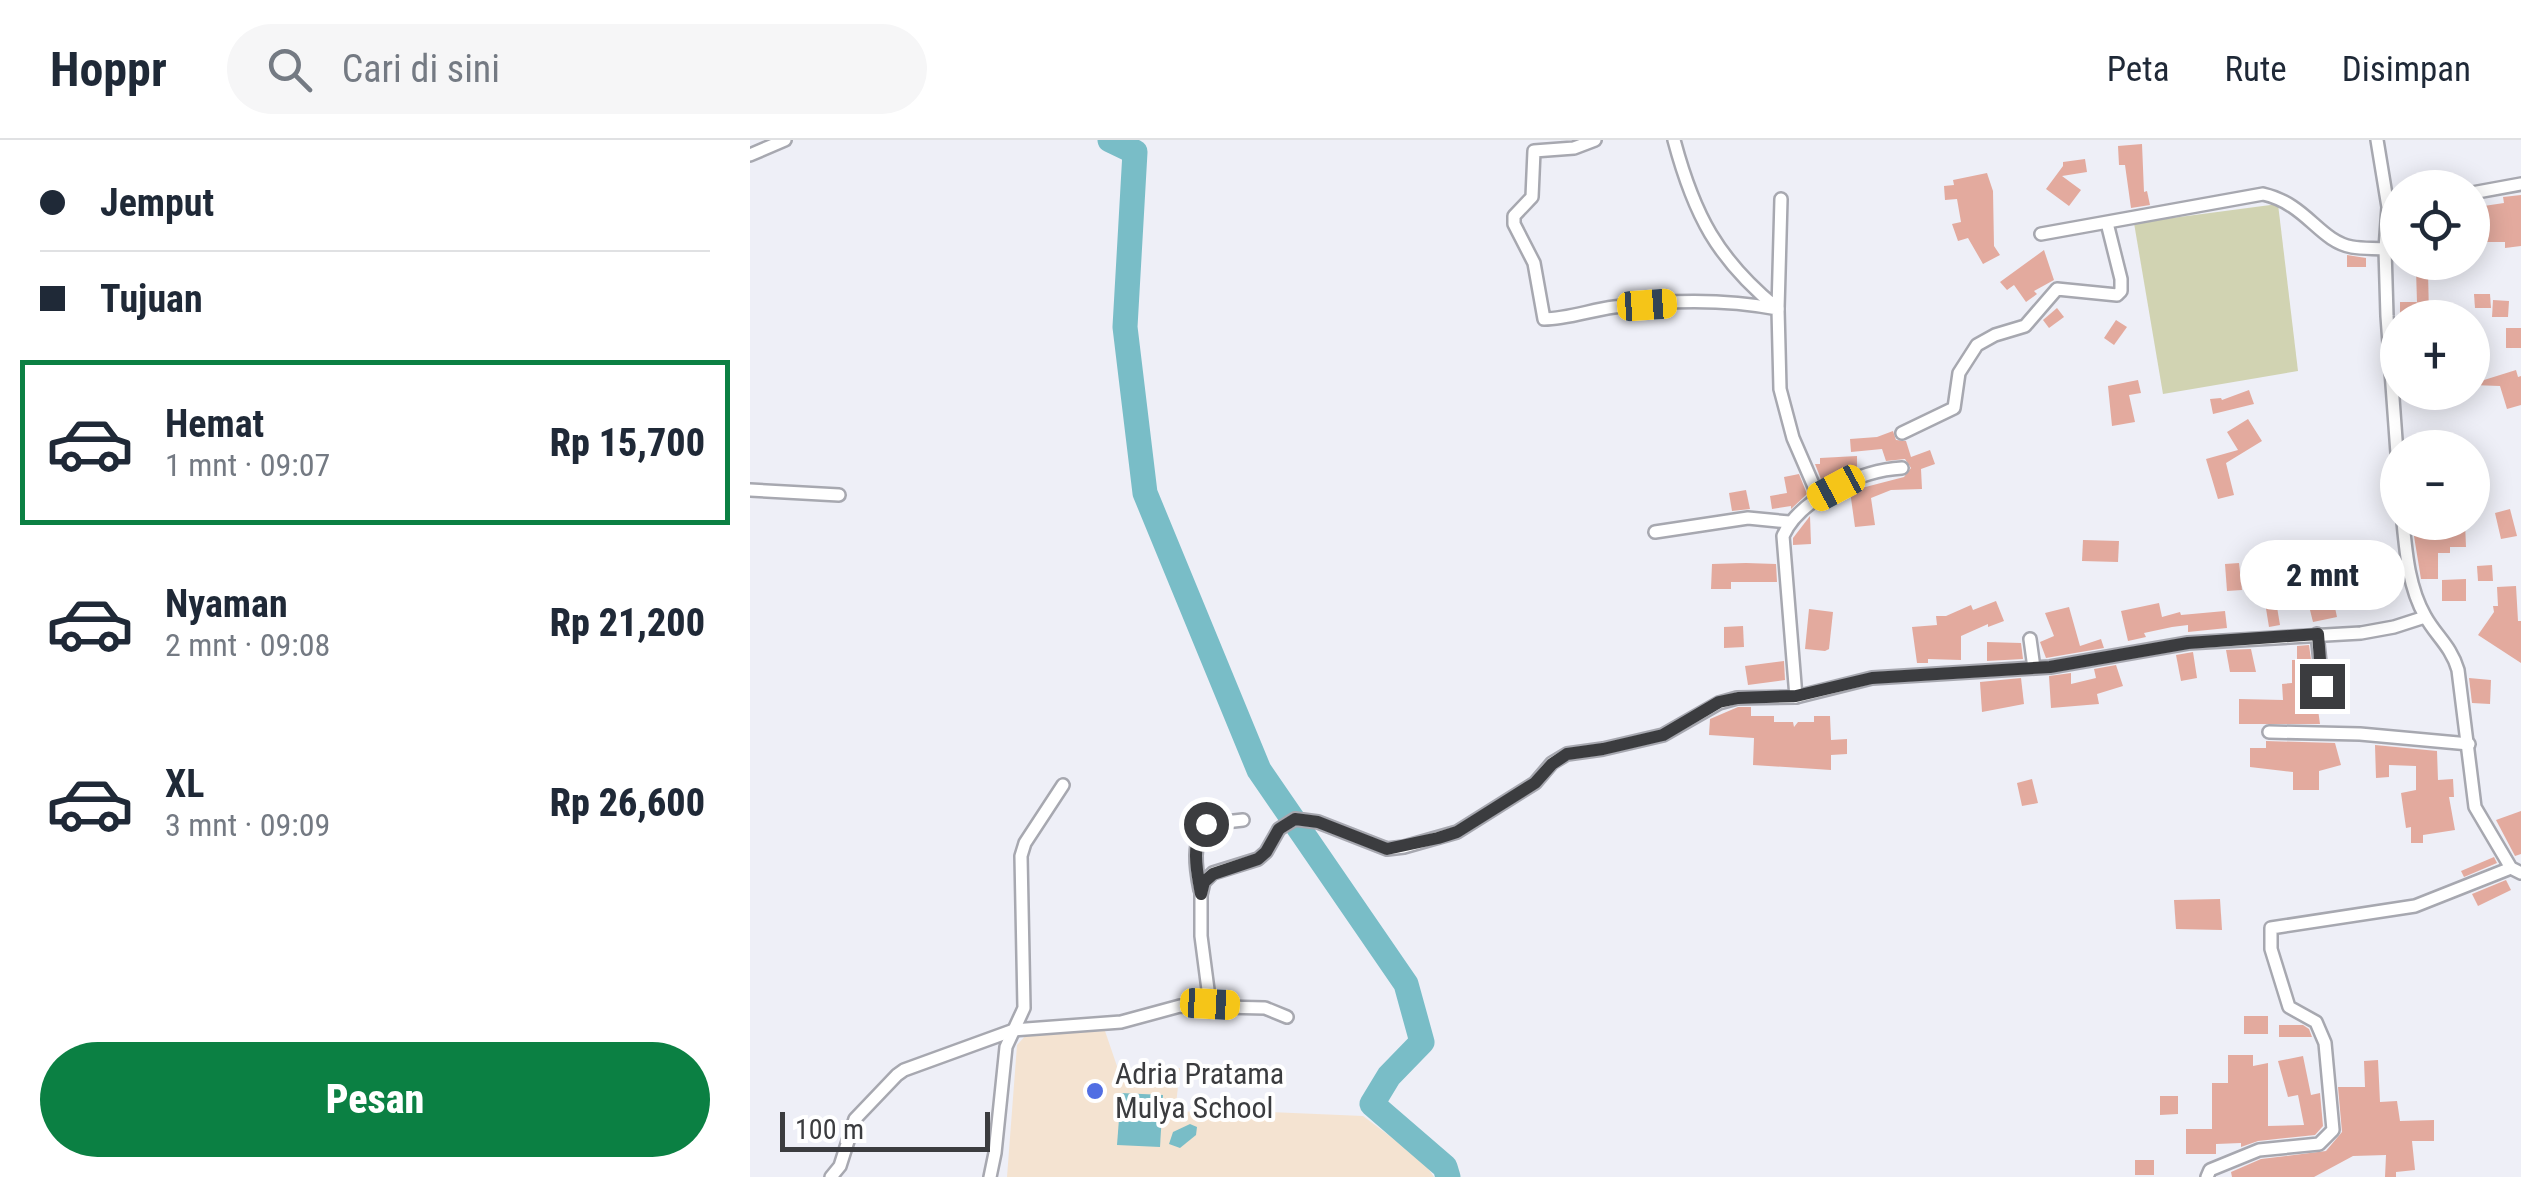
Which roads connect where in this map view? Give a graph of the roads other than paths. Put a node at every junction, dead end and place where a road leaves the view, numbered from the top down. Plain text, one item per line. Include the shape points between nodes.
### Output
1 (784, 140) edge
2 (1595, 140) edge
3 (1674, 140) edge
4 (2376, 140) edge
5 (750, 155) edge
6 (2384, 170) edge
7 (2521, 184) edge
8 (2490, 189) edge
9 (1780, 199) dead end
10 (2107, 223) junction
11 (2042, 234) dead end
12 (2380, 249) edge
13 (2387, 280) edge
14 (1778, 309) junction
15 (2396, 430) edge
16 (1902, 433) dead end
17 (1902, 468) dead end
18 (750, 490) edge
19 (838, 495) dead end
20 (1818, 498) junction
21 (1789, 522) junction
22 (1655, 532) dead end
23 (2405, 540) edge
24 (2425, 617) junction
25 (2318, 634) junction
26 (2030, 639) dead end
27 (2034, 668) junction
28 (1796, 696) junction
29 (2324, 700) dead end
30 (2269, 732) dead end
31 (2469, 744) junction
32 (1063, 785) dead end
33 (1243, 820) dead end
34 (2516, 871) edge
35 (1201, 894) junction
36 (1210, 1004) junction
37 (1287, 1017) dead end
38 (1014, 1030) junction
39 (992, 1176) edge
40 (831, 1177) edge
41 (2207, 1177) edge

1 - 5 street
2 - 14 street via 1534,151 1532,197 1514,216 1534,262 1544,319 1679,303
3 - 14 street via 1714,245
4 - 6 street
7 - 8 street
9 - 14 street
10 - 11 street
10 - 12 street via 2262,194 2284,199 2350,247
10 - 16 street via 2121,290 2057,288 2025,326 1977,345 1959,374 1954,408
13 - 15 street
14 - 20 street via 1780,389
17 - 20 street via 1876,469
18 - 19 street
20 - 21 street
21 - 22 street via 1748,518
21 - 28 street via 1782,536
23 - 24 street
24 - 25 street via 2360,633
24 - 31 street via 2453,652
25 - 27 street via 2188,643
25 - 29 street
26 - 27 street
27 - 28 street via 1872,678
28 - 35 street via 1719,702 1663,735 1567,754 1535,783 1457,832 1404,847 1387,849 1295,819 1258,859 1213,874
30 - 31 street
31 - 34 street via 2476,807
32 - 38 street via 1021,856 1024,1008
33 - 35 street via 1200,830
34 - 41 street via 2415,906 2271,928 2289,1007 2316,1022 2325,1043 2333,1130 2319,1144 2259,1150
35 - 36 street
36 - 37 street via 1265,1008
36 - 38 street via 1120,1022
38 - 39 street via 1004,1060
38 - 40 street via 904,1070 856,1119

